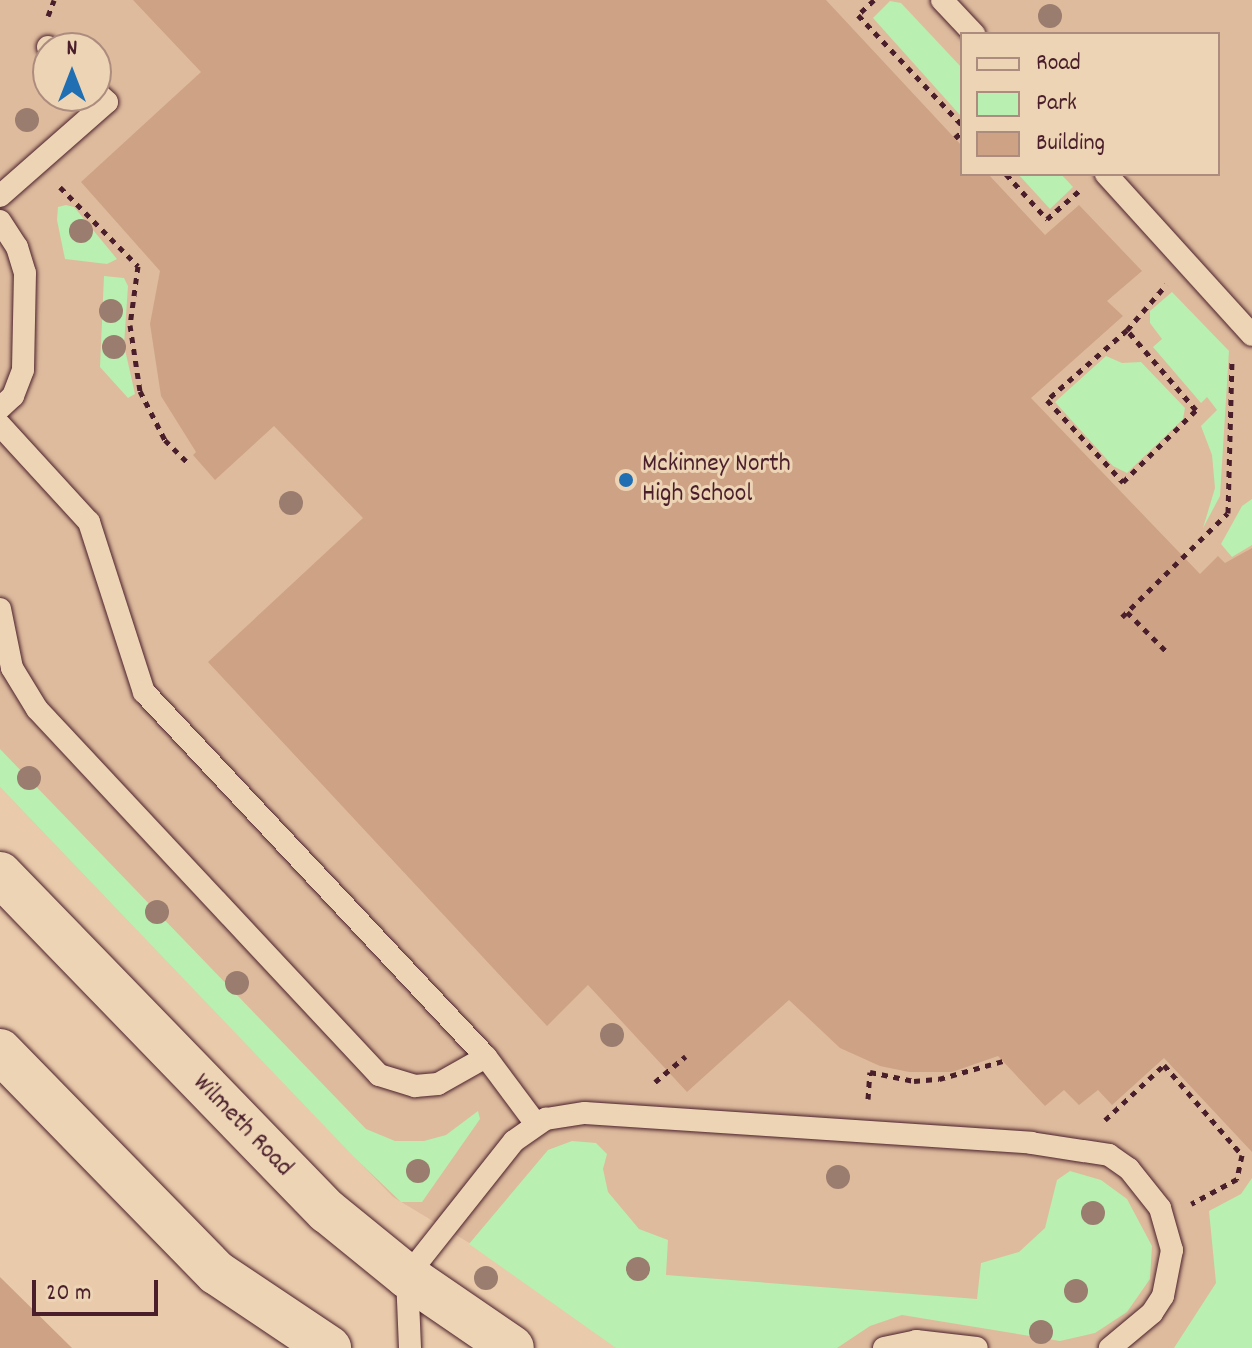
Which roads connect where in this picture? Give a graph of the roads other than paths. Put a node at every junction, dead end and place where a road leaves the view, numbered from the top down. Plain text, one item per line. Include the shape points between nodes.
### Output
1 (942, 0) edge
2 (972, 32) edge
3 (96, 112) edge
4 (1108, 176) edge
5 (0, 196) edge
6 (0, 221) edge
7 (1252, 335) edge
8 (0, 408) edge
9 (0, 425) edge
10 (0, 609) edge
11 (0, 874) edge
12 (0, 1051) edge
13 (486, 1057) junction
14 (536, 1124) junction
15 (407, 1276) junction
16 (329, 1348) edge
17 (410, 1348) edge
18 (512, 1348) edge
19 (884, 1348) edge
20 (977, 1348) edge
21 (1110, 1348) edge

1 - 2 lane
3 - 5 lane
4 - 7 lane
6 - 8 lane via 17,247 25,273 23,370 13,396
9 - 13 lane via 89,522 144,692
10 - 13 lane via 12,668 37,709 379,1075 415,1086 438,1084
11 - 15 main road, Wilmeth Road via 286,1173
12 - 16 main road via 217,1273
13 - 14 lane
14 - 15 lane via 514,1141
14 - 21 lane via 585,1113 1088,1148 1129,1169 1164,1218 1171,1275 1152,1313
15 - 17 lane
15 - 18 main road, Wilmeth Road
19 - 20 lane via 916,1341

